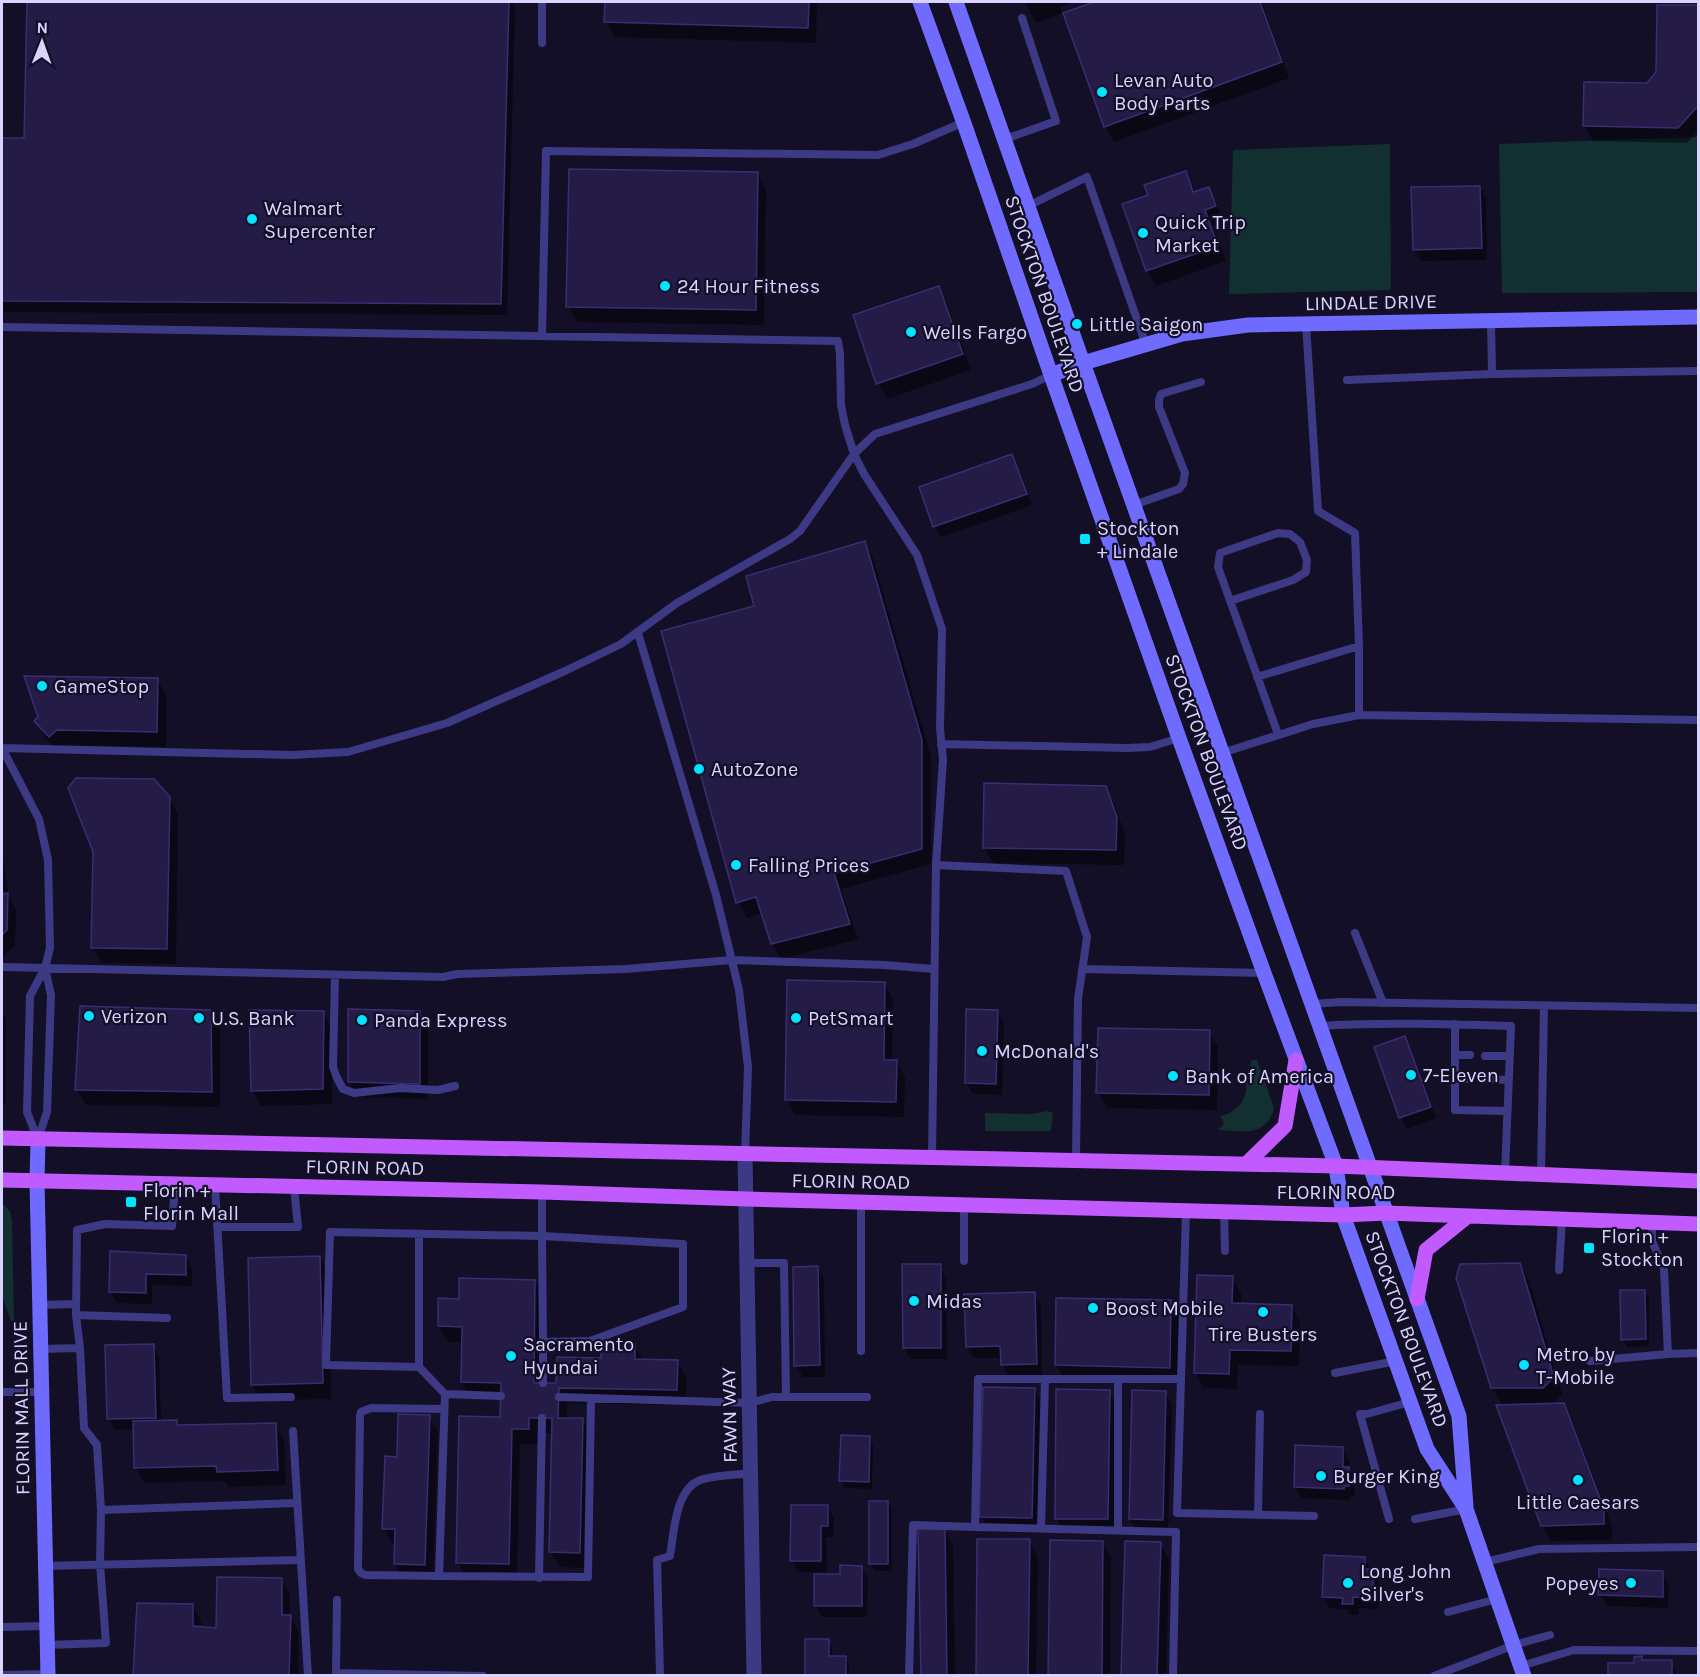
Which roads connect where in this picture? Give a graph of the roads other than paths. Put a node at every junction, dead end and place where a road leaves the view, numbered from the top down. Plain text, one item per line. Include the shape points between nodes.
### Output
1 (542, 2) edge
2 (920, 2) edge
3 (956, 2) edge
4 (1022, 18) dead end
5 (542, 43) dead end
6 (964, 122) junction
7 (1005, 139) junction
8 (1028, 206) junction
9 (1698, 317) edge
10 (1491, 321) junction
11 (1306, 324) junction
12 (2, 327) edge
13 (542, 336) junction
14 (1146, 345) junction
15 (1083, 363) junction
16 (1698, 371) edge
17 (1492, 374) junction
18 (1051, 375) junction
19 (1347, 380) dead end
20 (1201, 382) dead end
21 (854, 454) junction
22 (1134, 505) junction
23 (1230, 601) junction
24 (638, 633) junction
25 (1359, 646) junction
26 (1257, 677) junction
27 (1359, 715) junction
28 (1698, 720) edge
29 (1278, 734) junction
30 (1179, 738) junction
31 (941, 744) junction
32 (2, 748) edge
33 (1222, 753) junction
34 (936, 866) junction
35 (1355, 933) dead end
36 (731, 960) junction
37 (2, 967) edge
38 (45, 968) junction
39 (934, 969) junction
40 (1082, 969) junction
41 (1264, 973) junction
42 (335, 975) junction
43 (1383, 1003) junction
44 (1312, 1004) junction
45 (1544, 1006) junction
46 (1698, 1008) edge
47 (1455, 1024) junction
48 (1319, 1026) junction
49 (1455, 1055) junction
50 (1470, 1055) dead end
51 (1485, 1056) dead end
52 (1509, 1056) junction
53 (1296, 1060) junction
54 (1455, 1078) junction
55 (1470, 1079) dead end
56 (1485, 1079) dead end
57 (1508, 1080) junction
58 (455, 1086) dead end
59 (1507, 1111) junction
60 (2, 1138) edge
61 (38, 1140) junction
62 (745, 1154) junction
63 (932, 1158) junction
64 (1076, 1160) junction
65 (1246, 1164) junction
66 (1336, 1166) junction
67 (1369, 1167) junction
68 (1505, 1173) junction
69 (1541, 1174) junction
70 (2, 1180) edge
71 (37, 1181) junction
72 (1698, 1181) edge
73 (175, 1184) junction
74 (215, 1185) junction
75 (294, 1187) junction
76 (542, 1192) junction
77 (746, 1199) junction
78 (861, 1202) junction
79 (964, 1205) junction
80 (1185, 1211) junction
81 (1224, 1212) junction
82 (1386, 1213) junction
83 (1343, 1215) junction
84 (1468, 1216) junction
85 (1562, 1220) junction
86 (1652, 1222) junction
87 (1698, 1224) edge
88 (216, 1227) junction
89 (419, 1234) junction
90 (542, 1236) junction
91 (1225, 1251) dead end
92 (964, 1261) dead end
93 (747, 1263) junction
94 (1559, 1270) dead end
95 (1417, 1299) junction
96 (76, 1304) junction
97 (40, 1305) junction
98 (76, 1315) junction
99 (167, 1318) dead end
100 (543, 1342) junction
101 (80, 1348) junction
102 (41, 1349) junction
103 (861, 1351) dead end
104 (1698, 1353) edge
105 (1668, 1354) junction
106 (1396, 1361) junction
107 (1590, 1361) dead end
108 (419, 1367) junction
109 (1335, 1373) dead end
110 (1045, 1379) junction
111 (1118, 1379) junction
112 (1181, 1379) junction
113 (543, 1383) dead end
114 (2, 1392) edge
115 (42, 1392) junction
116 (445, 1394) junction
117 (501, 1396) dead end
118 (786, 1396) junction
119 (291, 1397) dead end
120 (559, 1397) dead end
121 (867, 1397) dead end
122 (591, 1399) junction
123 (1410, 1402) junction
124 (750, 1403) junction
125 (444, 1409) junction
126 (1260, 1414) dead end
127 (542, 1418) dead end
128 (293, 1431) dead end
129 (751, 1473) junction
130 (297, 1503) junction
131 (1466, 1509) junction
132 (101, 1510) junction
133 (1258, 1515) junction
134 (1314, 1516) dead end
135 (1389, 1519) dead end
136 (1415, 1519) dead end
137 (975, 1527) junction
138 (1041, 1528) junction
139 (1118, 1530) junction
140 (1698, 1547) edge
141 (300, 1560) junction
142 (1485, 1562) junction
143 (100, 1564) junction
144 (45, 1566) junction
145 (439, 1576) junction
146 (539, 1578) junction
147 (1497, 1599) junction
148 (337, 1600) dead end
149 (1448, 1612) dead end
150 (2, 1626) edge
151 (47, 1626) junction
152 (1550, 1635) dead end
153 (47, 1645) junction
154 (1514, 1645) junction
155 (1698, 1652) edge
156 (1522, 1671) edge
157 (336, 1674) edge
158 (2, 1675) edge
159 (48, 1675) edge
160 (308, 1676) edge
161 (483, 1676) edge
162 (660, 1676) edge
163 (754, 1676) edge
164 (909, 1676) edge
165 (1173, 1676) edge
166 (1434, 1676) edge

1 - 5 lane
2 - 6 main road, STOCKTON BOULEVARD
3 - 7 main road, STOCKTON BOULEVARD
4 - 7 lane via 1056,121
6 - 13 lane via 878,154 546,151
6 - 18 main road, STOCKTON BOULEVARD
7 - 8 main road, STOCKTON BOULEVARD
8 - 14 lane via 1088,177
8 - 15 main road, STOCKTON BOULEVARD
9 - 10 main road, LINDALE DRIVE
10 - 11 main road, LINDALE DRIVE
10 - 17 lane
11 - 14 main road, LINDALE DRIVE via 1182,334
11 - 25 lane via 1318,511 1355,533
12 - 13 lane
13 - 21 lane via 838,341 841,405
14 - 15 main road, LINDALE DRIVE
15 - 18 main road, LINDALE DRIVE
15 - 22 main road, STOCKTON BOULEVARD
16 - 17 lane
17 - 19 lane
18 - 21 lane via 874,434
18 - 30 main road, STOCKTON BOULEVARD
20 - 22 lane via 1161,394 1159,400 1185,473 1183,484 1179,489
21 - 24 lane via 800,531 677,603
21 - 31 lane via 917,555 942,629
22 - 33 main road, STOCKTON BOULEVARD
23 - 23 lane via 1306,572 1307,560 1300,542 1290,534 1278,533 1220,553 1218,567
23 - 26 lane
24 - 32 lane via 565,671 447,723 348,752 292,755
24 - 36 lane via 716,895
25 - 26 lane
25 - 27 lane
26 - 29 lane
27 - 28 lane
27 - 29 lane
29 - 33 lane
30 - 31 lane via 1150,747 1127,748
30 - 41 main road, STOCKTON BOULEVARD
31 - 34 lane
32 - 38 lane via 39,819 48,860 50,948
33 - 44 main road, STOCKTON BOULEVARD
34 - 39 lane
34 - 40 lane via 1066,871 1087,937
35 - 43 lane
36 - 39 lane
36 - 42 lane via 443,977
36 - 62 lane via 739,990 748,1067
37 - 38 lane
38 - 42 lane
38 - 61 lane via 51,995 47,1112
38 - 61 lane via 30,996 27,1112
39 - 63 lane
40 - 41 lane
40 - 64 lane via 1078,999
41 - 53 main road, STOCKTON BOULEVARD
42 - 58 lane via 333,1067 343,1089 354,1093
43 - 44 lane
43 - 45 lane
44 - 48 main road, STOCKTON BOULEVARD
45 - 46 lane
45 - 69 lane
47 - 48 lane
47 - 49 lane
47 - 52 lane via 1510,1026
48 - 67 main road, STOCKTON BOULEVARD
49 - 50 lane
49 - 54 lane
51 - 52 lane
52 - 57 lane
53 - 65 main road via 1285,1126
53 - 66 main road, STOCKTON BOULEVARD
54 - 55 lane
54 - 59 lane via 1455,1110
56 - 57 lane
57 - 59 lane
59 - 68 lane
60 - 61 main road, FLORIN ROAD
61 - 62 main road, FLORIN ROAD
61 - 71 main road, FLORIN MALL DRIVE
62 - 63 main road, FLORIN ROAD
62 - 77 street, FAWN WAY
63 - 64 main road, FLORIN ROAD
64 - 65 main road, FLORIN ROAD
65 - 66 main road, FLORIN ROAD
66 - 67 main road, FLORIN ROAD
66 - 83 main road, STOCKTON BOULEVARD
67 - 68 main road, FLORIN ROAD
67 - 82 main road, STOCKTON BOULEVARD
68 - 69 main road, FLORIN ROAD
69 - 72 main road, FLORIN ROAD
70 - 71 main road, FLORIN ROAD
71 - 73 main road, FLORIN ROAD
71 - 97 main road, FLORIN MALL DRIVE
73 - 74 main road, FLORIN ROAD
73 - 96 lane via 172,1226 105,1224 77,1230
74 - 75 main road, FLORIN ROAD
74 - 88 lane
75 - 76 main road, FLORIN ROAD
75 - 88 lane via 298,1227
76 - 77 main road, FLORIN ROAD
76 - 90 lane
77 - 78 main road, FLORIN ROAD
77 - 93 street, FAWN WAY
78 - 79 main road, FLORIN ROAD
78 - 103 lane
79 - 80 main road, FLORIN ROAD
79 - 92 lane
80 - 81 main road, FLORIN ROAD
80 - 112 lane
81 - 83 main road, FLORIN ROAD
81 - 91 lane
82 - 83 main road, FLORIN ROAD
82 - 84 main road, FLORIN ROAD
82 - 95 main road, STOCKTON BOULEVARD
83 - 106 main road, STOCKTON BOULEVARD
84 - 85 main road, FLORIN ROAD
84 - 95 main road via 1426,1250
85 - 86 main road, FLORIN ROAD
85 - 94 lane
86 - 87 main road, FLORIN ROAD
86 - 105 lane via 1652,1241 1664,1269
88 - 119 lane via 227,1398
89 - 90 lane
89 - 108 lane
89 - 108 lane via 330,1232 326,1365
90 - 100 lane
90 - 100 lane via 683,1244 683,1307 590,1341
93 - 118 lane via 784,1263
93 - 124 street, FAWN WAY
95 - 131 main road, STOCKTON BOULEVARD via 1459,1416
96 - 97 lane
96 - 98 lane
97 - 102 main road, FLORIN MALL DRIVE
98 - 99 lane
98 - 101 lane
100 - 113 lane
101 - 102 lane
101 - 132 lane via 84,1428 97,1445
102 - 115 main road, FLORIN MALL DRIVE
104 - 105 lane
105 - 107 lane
106 - 109 lane
106 - 123 main road, STOCKTON BOULEVARD
108 - 116 lane
110 - 111 lane
110 - 137 lane via 978,1379
110 - 138 lane
111 - 112 lane
111 - 139 lane
112 - 133 lane via 1177,1513
114 - 115 lane
115 - 144 main road, FLORIN MALL DRIVE
116 - 117 lane
116 - 125 lane
118 - 121 lane
118 - 124 lane
120 - 122 lane
122 - 124 lane
122 - 146 lane via 588,1578
123 - 131 main road, STOCKTON BOULEVARD via 1427,1449
123 - 135 lane via 1360,1414
124 - 129 street, FAWN WAY
125 - 145 lane
125 - 145 lane via 370,1408 360,1415 358,1569 365,1575
126 - 133 lane
127 - 146 lane
128 - 130 lane
129 - 162 lane via 701,1479 678,1506 670,1556 657,1560
129 - 163 street, FAWN WAY
130 - 132 lane
130 - 141 lane
131 - 136 lane
131 - 142 main road, STOCKTON BOULEVARD
132 - 143 lane
133 - 134 lane
137 - 138 lane
137 - 164 lane via 913,1526
138 - 139 lane
139 - 165 lane via 1176,1532
140 - 142 lane via 1539,1549
141 - 143 lane
141 - 160 lane
142 - 147 main road, STOCKTON BOULEVARD
143 - 144 lane
143 - 153 lane via 106,1643
144 - 151 main road, FLORIN MALL DRIVE
145 - 146 lane
147 - 149 lane
147 - 154 main road, STOCKTON BOULEVARD
148 - 157 lane
150 - 151 lane
151 - 153 main road, FLORIN MALL DRIVE
152 - 154 lane
153 - 159 main road, FLORIN MALL DRIVE
154 - 156 main road, STOCKTON BOULEVARD
154 - 166 lane
155 - 156 lane via 1574,1650
157 - 161 lane
158 - 159 lane

